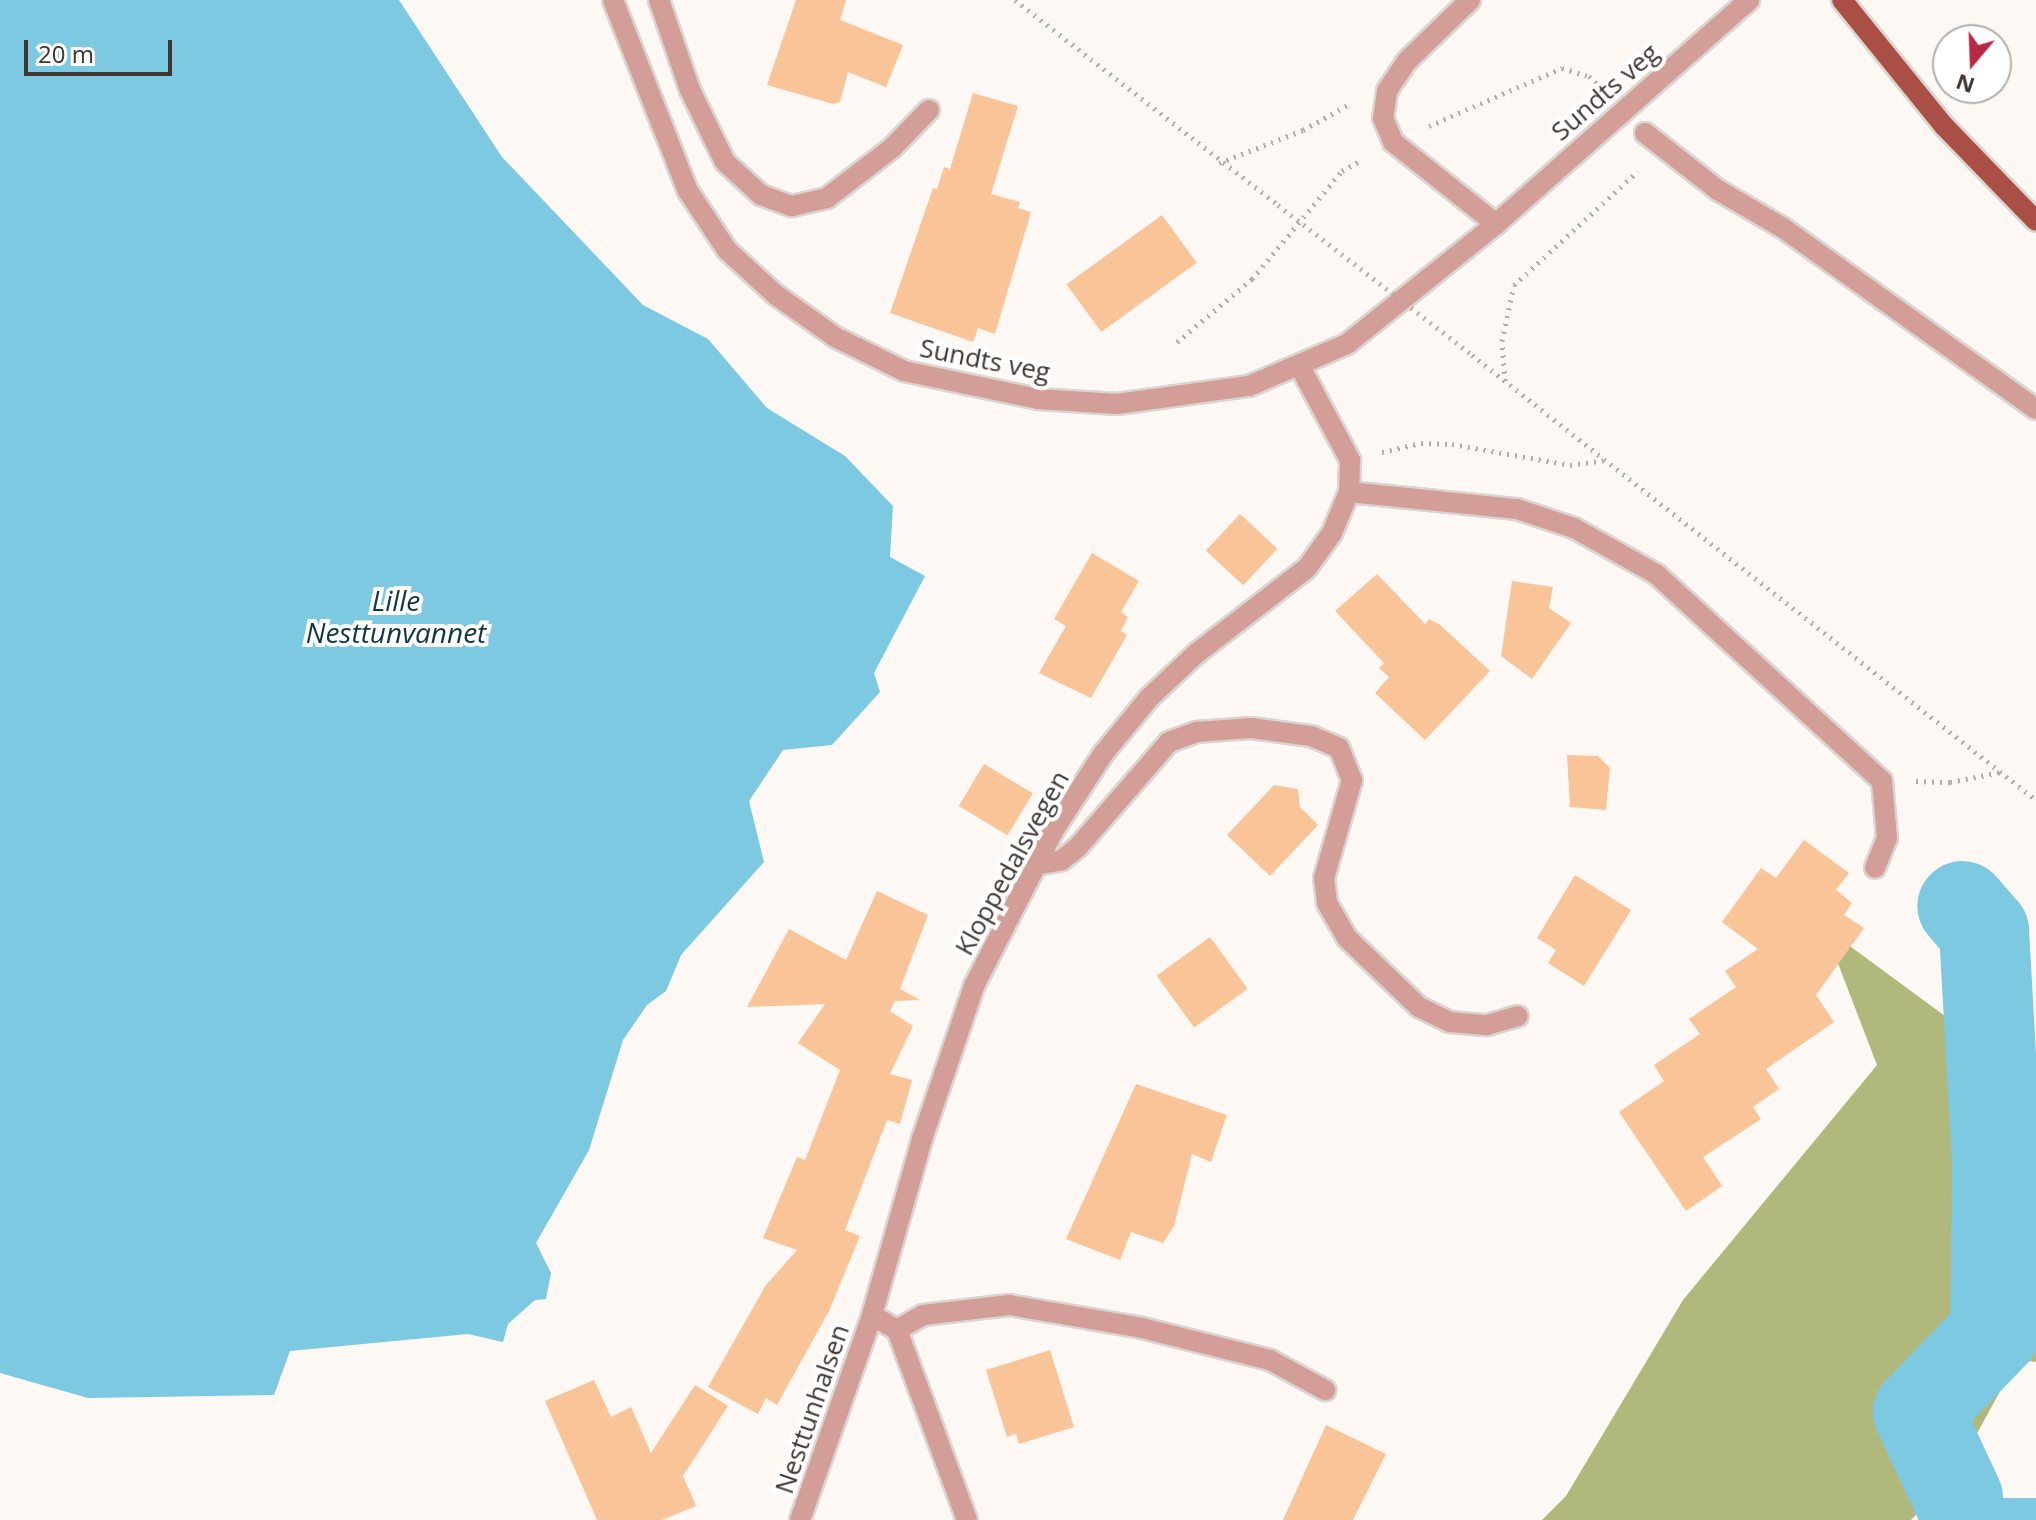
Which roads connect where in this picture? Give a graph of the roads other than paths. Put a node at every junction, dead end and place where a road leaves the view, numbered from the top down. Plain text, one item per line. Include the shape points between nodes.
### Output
1 (613, 0) edge
2 (659, 0) edge
3 (1470, 0) edge
4 (1749, 0) edge
5 (1842, 0) edge
6 (929, 110) dead end
7 (1645, 133) road end
8 (2036, 221) edge
9 (1496, 224) junction
10 (1299, 365) junction
11 (2036, 409) edge
12 (1349, 492) junction
13 (1035, 865) junction
14 (1875, 868) dead end
15 (1518, 1016) dead end
16 (872, 1315) junction
17 (897, 1330) junction
18 (1325, 1390) dead end
19 (800, 1520) edge
20 (967, 1520) edge

1 - 10 street, Sundts veg via 662,134 703,215 727,250 835,337 904,371 1038,399 1117,404 1249,386
2 - 6 street via 690,90 725,162 761,195 792,206 827,198 892,148
3 - 9 street via 1407,61 1387,91 1383,118 1393,142
4 - 9 street, Sundts veg
5 - 8 main road via 1944,126
7 - 11 street via 1718,190 1783,228
9 - 10 street, Sundts veg via 1347,344
10 - 12 street, Kloppedalsvegen via 1350,460
12 - 13 street, Kloppedalsvegen via 1332,533 1307,568 1197,653 1149,698 1103,754
12 - 14 street via 1517,509 1574,528 1656,574 1882,781 1887,838
13 - 15 street via 1062,860 1078,847 1169,742 1197,732 1251,728 1311,736 1339,748 1352,780 1324,878 1327,903 1347,938 1419,1007 1450,1022 1487,1025
13 - 16 street, Kloppedalsvegen via 974,986 942,1070
16 - 17 street
16 - 19 street, Nesttunhalsen
17 - 18 street via 923,1315 1009,1305 1142,1328 1270,1360
17 - 20 street

